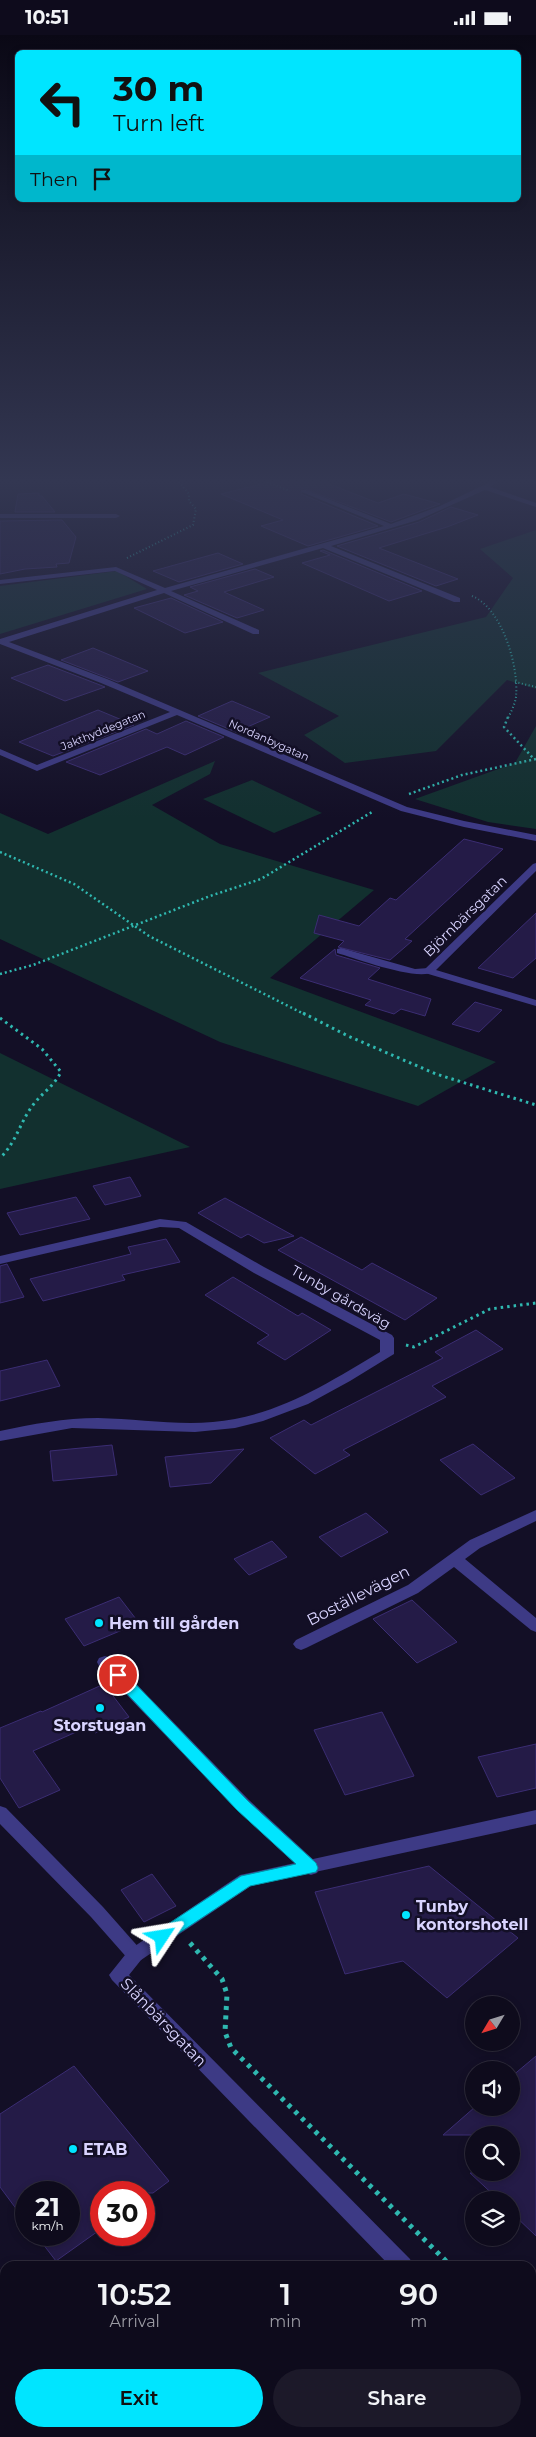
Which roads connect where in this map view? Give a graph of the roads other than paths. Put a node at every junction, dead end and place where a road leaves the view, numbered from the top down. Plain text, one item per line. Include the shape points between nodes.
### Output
1 (156, 594) edge
2 (173, 594) edge
3 (443, 594) edge
4 (457, 600) road end
5 (256, 633) dead end
6 (0, 641) edge
7 (178, 712) junction
8 (0, 752) edge
9 (536, 838) edge
10 (536, 866) edge
11 (341, 951) dead end
12 (429, 971) junction
13 (536, 1003) edge
14 (0, 1260) edge
15 (0, 1436) edge
16 (536, 1515) edge
17 (455, 1559) junction
18 (536, 1626) edge
19 (302, 1644) dead end
20 (105, 1662) dead end
21 (0, 1813) edge
22 (536, 1817) edge
23 (310, 1868) junction
24 (135, 1955) junction
25 (398, 2261) edge

1 - 6 street
2 - 5 street
3 - 4 street
6 - 7 street, Nordanbygatan
7 - 8 street, Jakthyddegatan via 37,768
7 - 9 street, Nordanbygatan via 390,803 464,824
10 - 12 street, Björnbärsgatan
11 - 12 street via 415,973
12 - 13 street, Björnbärsgatan
14 - 15 street, Tunby gårdsväg via 160,1223 182,1225 387,1338 387,1354 315,1397 264,1416 210,1427 82,1423
16 - 17 street, Boställevägen via 475,1544
17 - 18 street
17 - 19 street, Boställevägen via 413,1589
20 - 23 street via 243,1805
21 - 24 street
22 - 23 street, Slånbärsgatan
23 - 24 street, Slånbärsgatan via 246,1880
24 - 25 street, Slånbärsgatan via 118,1975

